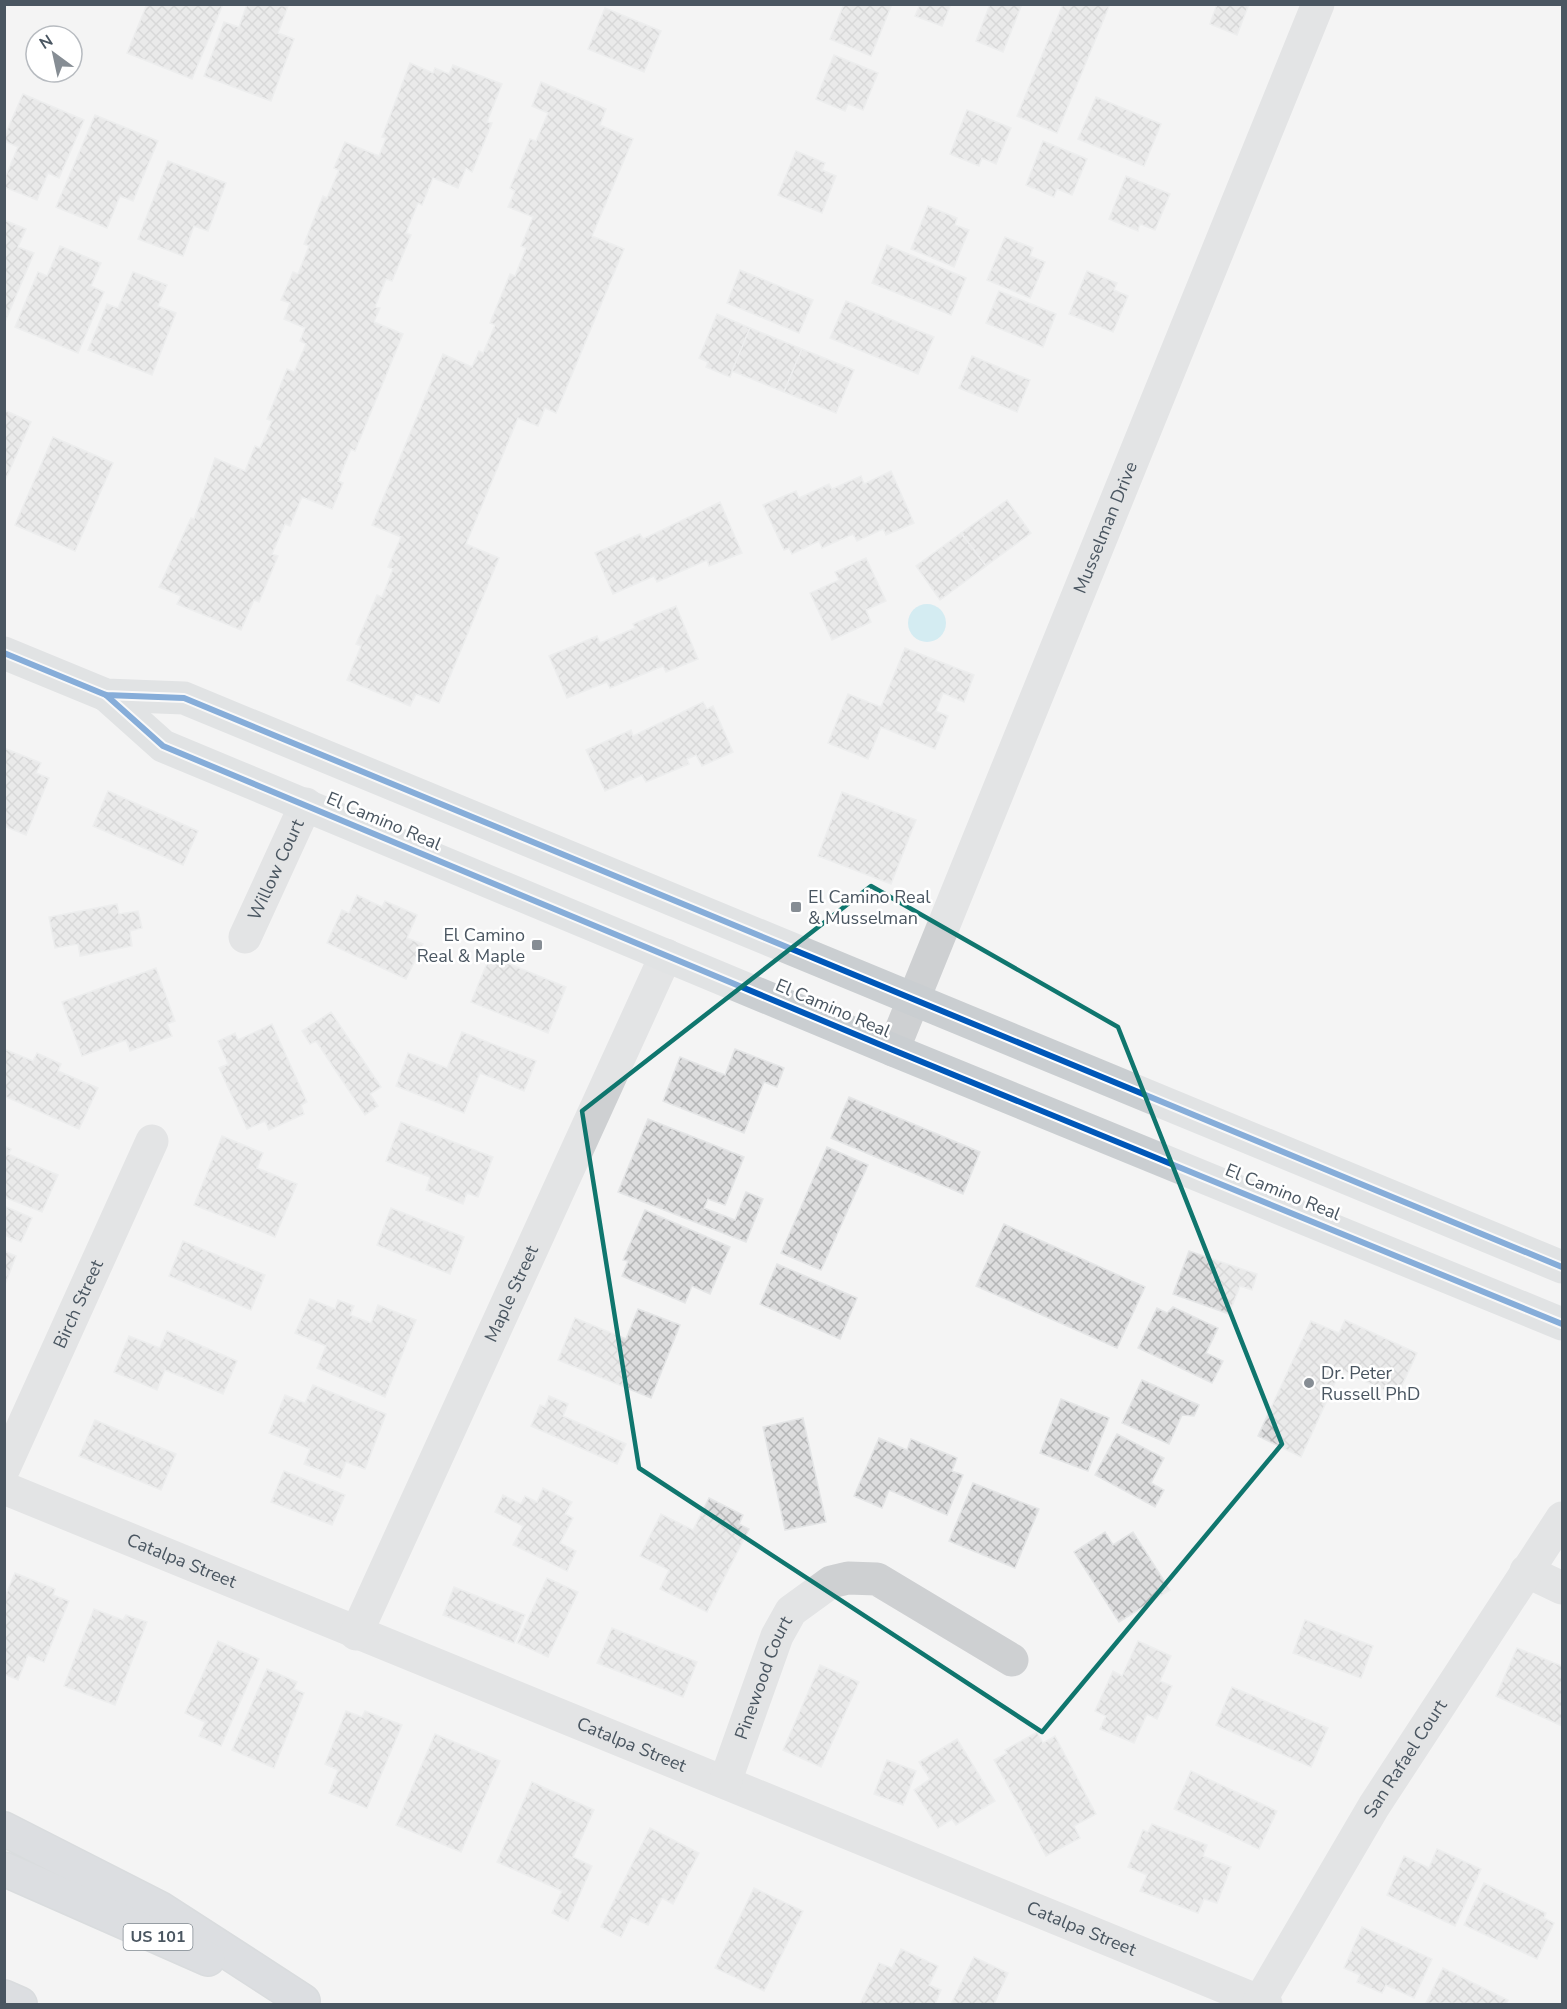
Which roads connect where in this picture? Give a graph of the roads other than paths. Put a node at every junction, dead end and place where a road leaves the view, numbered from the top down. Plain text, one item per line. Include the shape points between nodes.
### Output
1 (1318, 4) edge
2 (4, 653) edge
3 (106, 696) junction
4 (306, 804) junction
5 (245, 937) dead end
6 (666, 955) junction
7 (914, 998) junction
8 (893, 1050) junction
9 (152, 1141) dead end
10 (1563, 1267) edge
11 (1563, 1324) edge
12 (4, 1468) edge
13 (4, 1488) edge
14 (1563, 1518) edge
15 (1526, 1571) junction
16 (1563, 1588) edge
17 (356, 1634) junction
18 (1012, 1660) dead end
19 (725, 1782) junction
20 (4, 1829) edge
21 (4, 1869) edge
22 (4, 1997) edge
23 (307, 2003) edge
24 (1262, 2003) edge
25 (20, 2004) edge

1 - 7 street, Musselman Drive
2 - 3 main road, El Camino Real
3 - 4 main road, El Camino Real via 163,746
3 - 7 main road, El Camino Real via 184,698
4 - 5 street, Willow Court
4 - 6 main road, El Camino Real
6 - 8 main road, El Camino Real
6 - 17 street, Maple Street
7 - 8 street, Musselman Drive
7 - 10 main road, El Camino Real
8 - 11 main road, El Camino Real
9 - 12 street, Birch Street
13 - 17 street, Catalpa Street
14 - 15 street, San Rafael Court
15 - 16 street
15 - 24 street, San Rafael Court via 1374,1806
17 - 19 street, Catalpa Street
18 - 19 street, Pinewood Court via 877,1579 831,1582 791,1611 777,1636
19 - 24 street, Catalpa Street
20 - 23 highway via 161,1909
21 - 23 highway, US 101
22 - 25 highway

